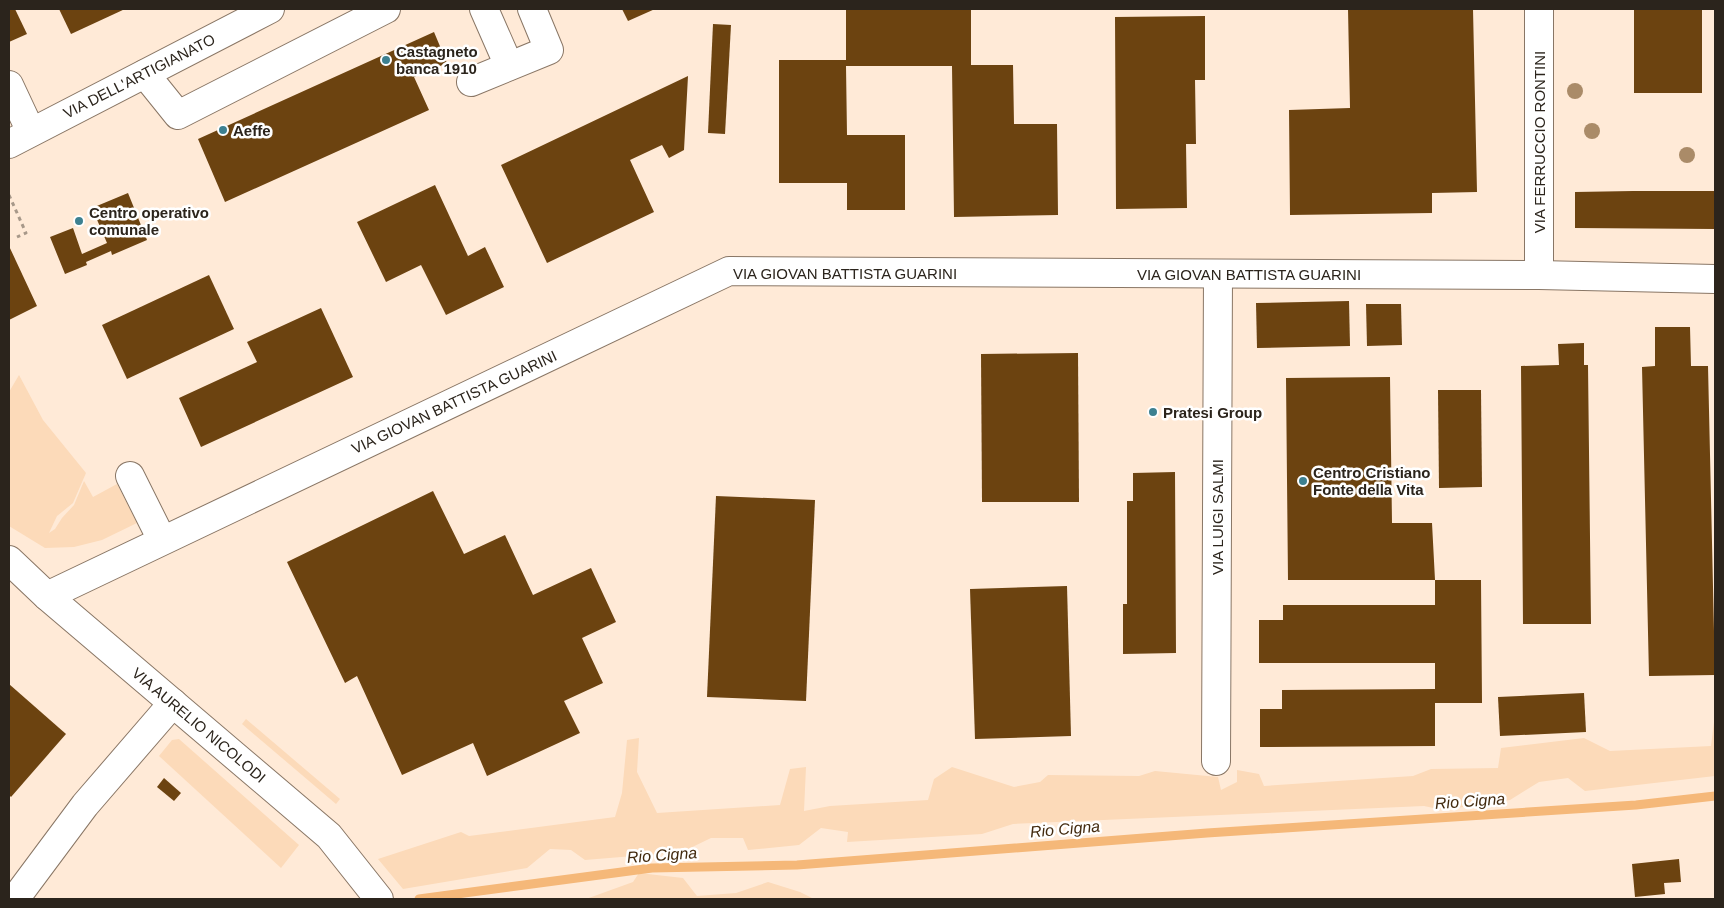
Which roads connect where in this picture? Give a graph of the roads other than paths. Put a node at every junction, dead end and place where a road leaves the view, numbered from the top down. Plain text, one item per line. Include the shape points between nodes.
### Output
1 (270, 9) edge
2 (386, 9) edge
3 (484, 9) edge
4 (532, 9) edge
5 (1539, 9) edge
6 (509, 66) junction
7 (145, 74) junction
8 (471, 82) dead end
9 (9, 85) edge
10 (20, 138) edge
11 (1218, 274) junction
12 (1539, 275) junction
13 (1715, 279) edge
14 (130, 476) dead end
15 (162, 540) junction
16 (9, 560) edge
17 (47, 596) junction
18 (173, 703) junction
19 (1216, 761) dead end
20 (15, 899) edge
21 (379, 899) edge

1 - 7 street, VIA DELL'ARTIGIANATO
2 - 7 street via 178,115
3 - 6 street
4 - 6 street via 549,50
5 - 12 street, VIA FERRUCCIO RONTINI
6 - 8 street
7 - 10 street, VIA DELL'ARTIGIANATO
9 - 10 street
11 - 12 street, VIA GIOVAN BATTISTA GUARINI
11 - 15 street, VIA GIOVAN BATTISTA GUARINI via 1149,265 730,271
11 - 19 street, VIA LUIGI SALMI
12 - 13 street, VIA GIOVAN BATTISTA GUARINI
14 - 15 street
15 - 17 street, VIA GIOVAN BATTISTA GUARINI
16 - 17 street, VIA AURELIO NICOLODI
17 - 18 street, VIA AURELIO NICOLODI
18 - 20 street via 86,805
18 - 21 street, VIA AURELIO NICOLODI via 329,836

